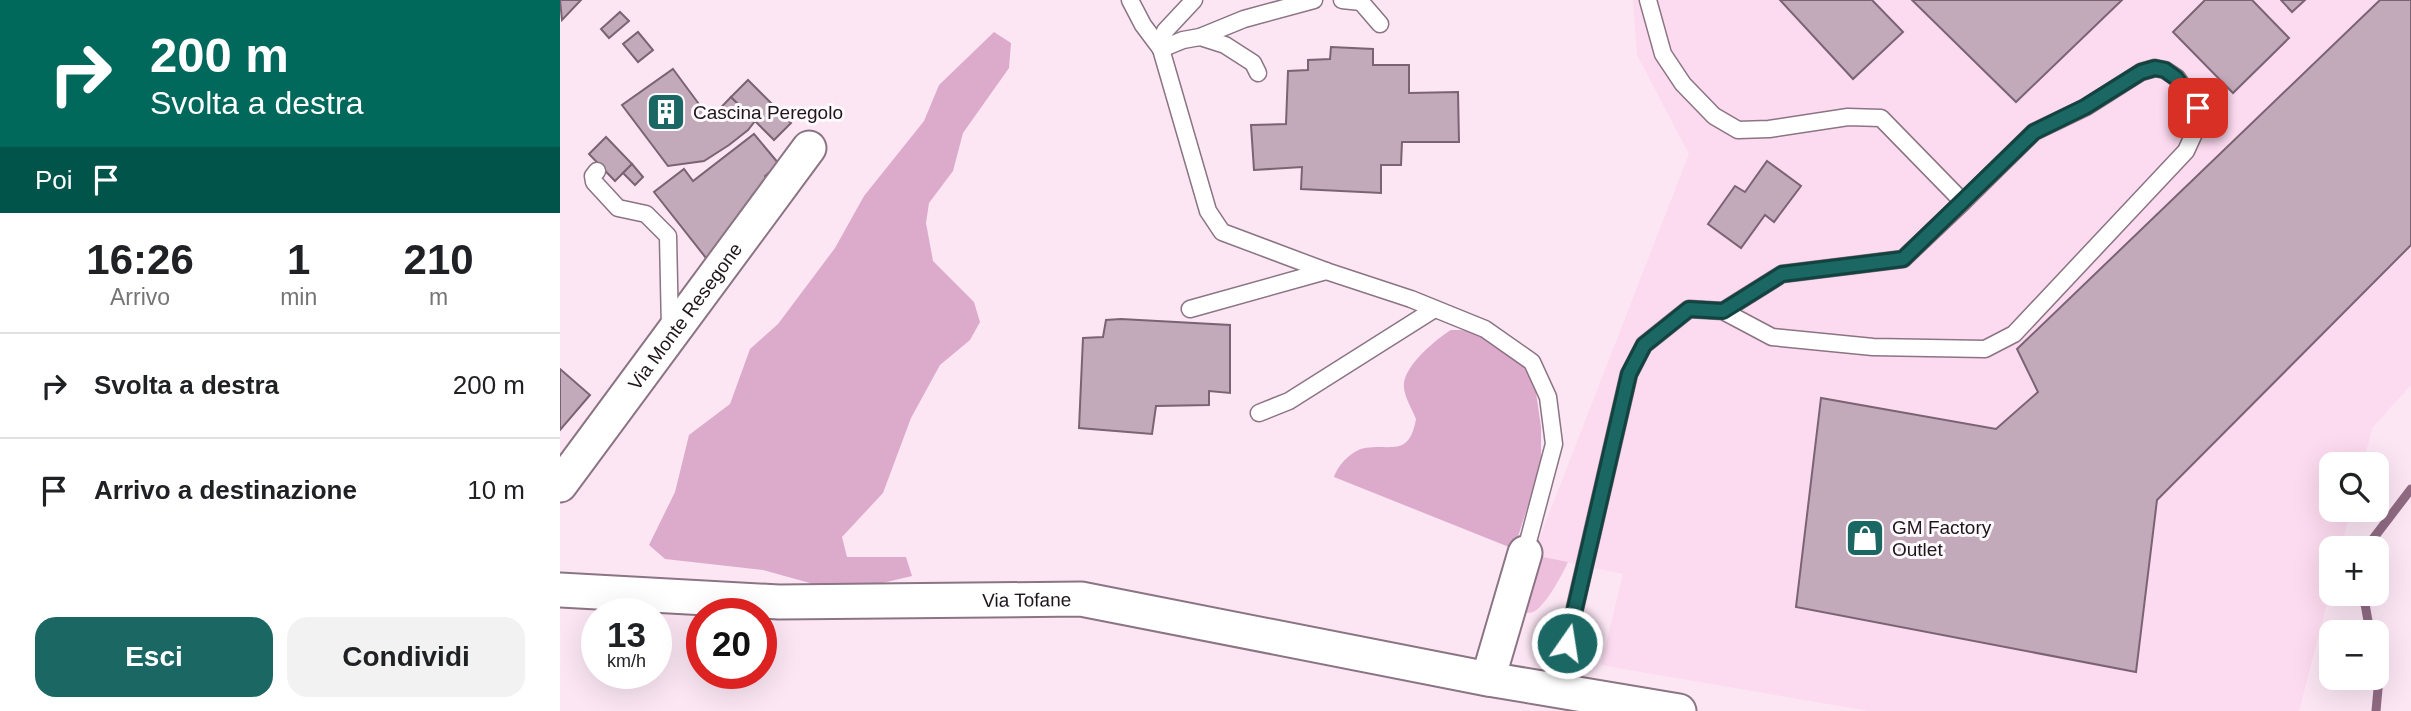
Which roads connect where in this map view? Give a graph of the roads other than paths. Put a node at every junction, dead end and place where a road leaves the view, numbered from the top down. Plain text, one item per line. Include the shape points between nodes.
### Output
1 (1130, 0) edge
2 (1194, 0) edge
3 (1314, 0) edge
4 (1342, 0) edge
5 (1648, 0) edge
6 (1380, 24) dead end
7 (1200, 37) junction
8 (1161, 49) junction
9 (1258, 73) dead end
10 (810, 148) dead end
11 (597, 171) dead end
12 (1963, 202) junction
13 (1326, 271) junction
14 (1190, 309) dead end
15 (1433, 310) junction
16 (1723, 311) junction
17 (670, 335) junction
18 (1259, 412) dead end
19 (560, 485) edge
20 (1525, 553) joint
21 (560, 590) edge
22 (1488, 679) junction
23 (1556, 690) junction
24 (1603, 704) edge
25 (1679, 711) edge

1 - 8 lane
2 - 8 lane via 1165,31
3 - 7 lane via 1244,19
4 - 6 lane via 1360,2
5 - 12 lane via 1663,54 1683,84 1714,116 1738,130 1769,130 1848,117 1881,118
7 - 8 lane
7 - 9 lane via 1225,45 1253,63
8 - 13 lane via 1208,211 1222,232
10 - 17 street, Via Monte Resegone
11 - 17 lane via 594,182 618,208 646,214 668,236
12 - 16 lane via 1903,259 1782,274
12 - 16 lane via 2034,132 2141,72 2165,70 2198,108 2197,127 2186,151 2014,334 1985,349 1873,347 1772,337
13 - 14 lane
13 - 15 lane
15 - 18 lane via 1289,401
15 - 20 lane via 1486,329 1532,362 1548,397 1554,444
16 - 23 lane via 1689,309 1644,345 1629,374
17 - 19 street, Via Monte Resegone
20 - 22 street
21 - 22 street, Via Tofane via 779,602 1081,599
22 - 23 street, Via Tofane
23 - 24 street, Via Tofane
24 - 25 street, Via Tofane

